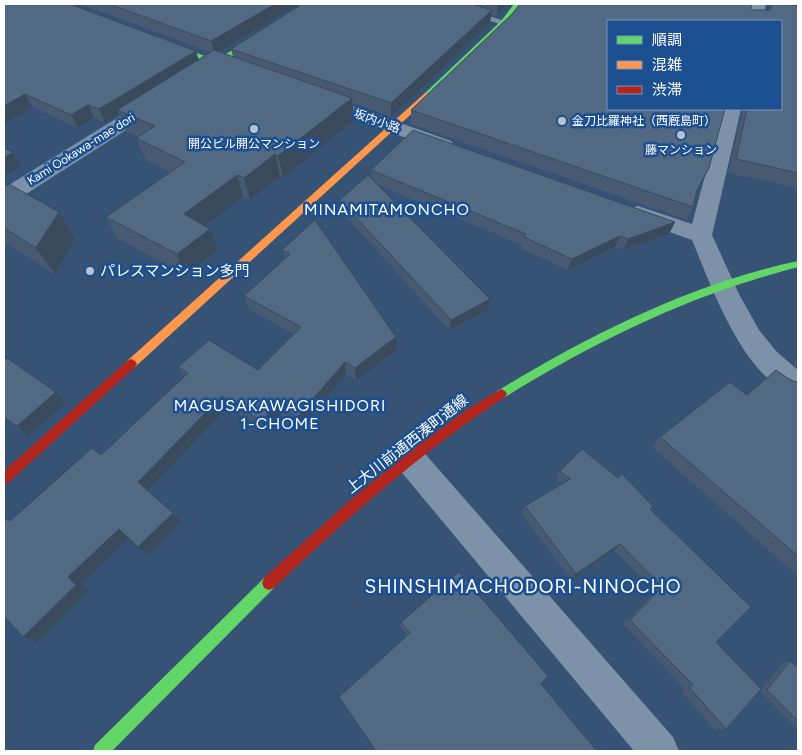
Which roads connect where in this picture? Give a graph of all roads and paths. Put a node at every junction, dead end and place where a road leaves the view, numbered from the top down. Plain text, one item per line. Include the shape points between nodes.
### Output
1 (311, 4) edge
2 (441, 4) edge
3 (516, 4) edge
4 (758, 4) edge
5 (755, 20) edge
6 (503, 22) junction
7 (153, 39) edge
8 (209, 68) junction
9 (236, 70) edge
10 (168, 94) edge
11 (301, 94) edge
12 (732, 110) edge
13 (394, 128) junction
14 (467, 154) edge
15 (4, 198) edge
16 (616, 206) edge
17 (701, 235) junction
18 (798, 264) edge
19 (724, 283) junction
20 (798, 386) edge
21 (409, 458) junction
22 (4, 479) edge
23 (101, 751) edge
24 (659, 751) edge

1 - 8 street
2 - 6 lane
3 - 6 street
4 - 5 street
6 - 13 street
7 - 8 street
8 - 9 street
10 - 15 street, Kami Ookawa-mae dori
11 - 13 street, 坂内小路
12 - 17 street
13 - 14 street, 坂内小路
13 - 22 street
16 - 17 street
17 - 19 street
18 - 19 street, 上大川前通西湊町通線
19 - 20 street via 758,349
19 - 21 street, 上大川前通西湊町通線 via 601,334 474,409
21 - 23 street, 上大川前通西湊町通線 via 275,577
21 - 24 street

